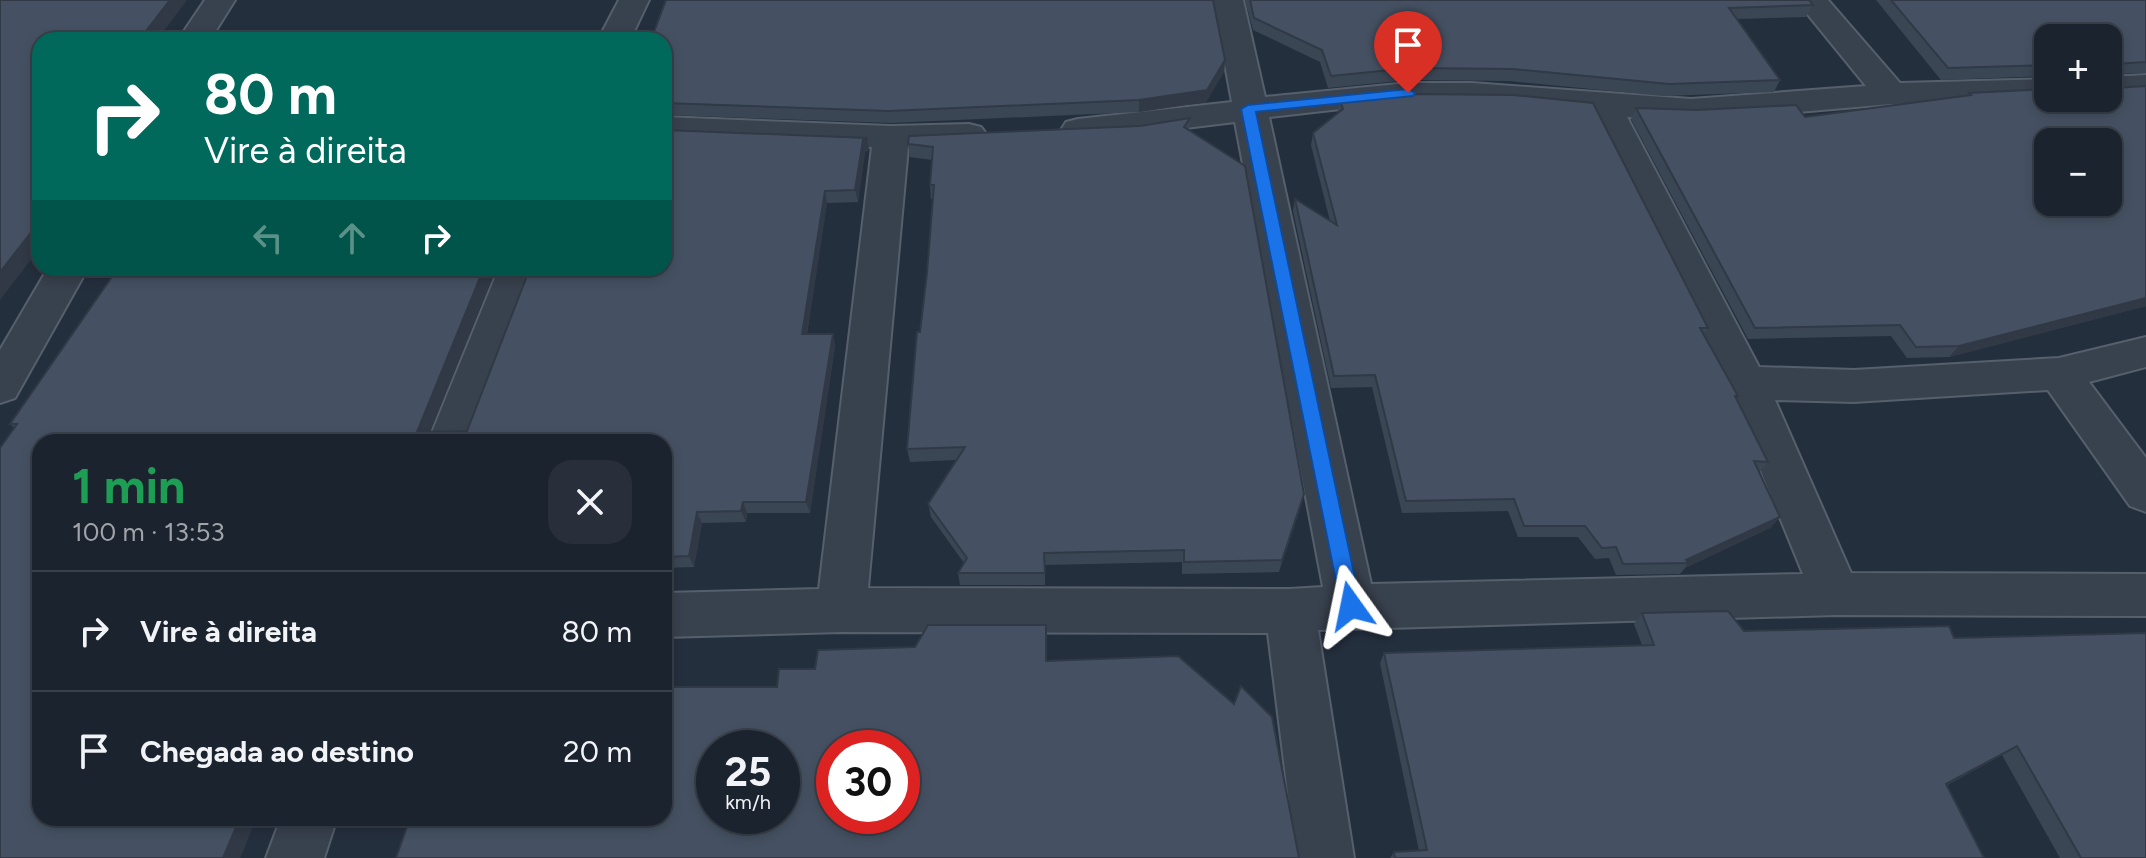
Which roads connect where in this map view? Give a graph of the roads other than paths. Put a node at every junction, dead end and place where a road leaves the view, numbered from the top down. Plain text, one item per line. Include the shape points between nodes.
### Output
1 (220, 0) edge
2 (634, 0) edge
3 (1228, 0) edge
4 (1811, 0) edge
5 (199, 32) edge
6 (618, 32) edge
7 (2146, 85) edge
8 (2122, 86) edge
9 (2034, 89) edge
10 (1891, 94) junction
11 (1604, 106) junction
12 (1248, 109) junction
13 (672, 128) edge
14 (1048, 132) edge
15 (1002, 134) edge
16 (891, 137) junction
17 (63, 276) edge
18 (516, 276) edge
19 (2146, 352) edge
20 (2059, 374) junction
21 (1746, 383) junction
22 (0, 387) edge
23 (453, 434) edge
24 (2146, 493) edge
25 (1836, 594) junction
26 (2146, 595) edge
27 (1351, 606) junction
28 (841, 610) junction
29 (1290, 611) junction
30 (672, 615) edge
31 (306, 826) edge
32 (295, 858) edge
33 (1325, 858) edge

1 - 5 street
2 - 6 street
3 - 12 street
4 - 10 street
7 - 8 street
9 - 10 street
10 - 11 street via 1755,107
11 - 12 street via 1509,94 1408,93
11 - 21 street
12 - 14 street via 1139,126
12 - 27 street
13 - 16 street
15 - 16 street
16 - 28 street
17 - 22 street
18 - 23 street
19 - 20 street
20 - 21 street via 1854,386
20 - 24 street
21 - 25 street
25 - 26 street
25 - 27 street
27 - 29 street
28 - 29 street
28 - 30 street
29 - 33 street
31 - 32 street

